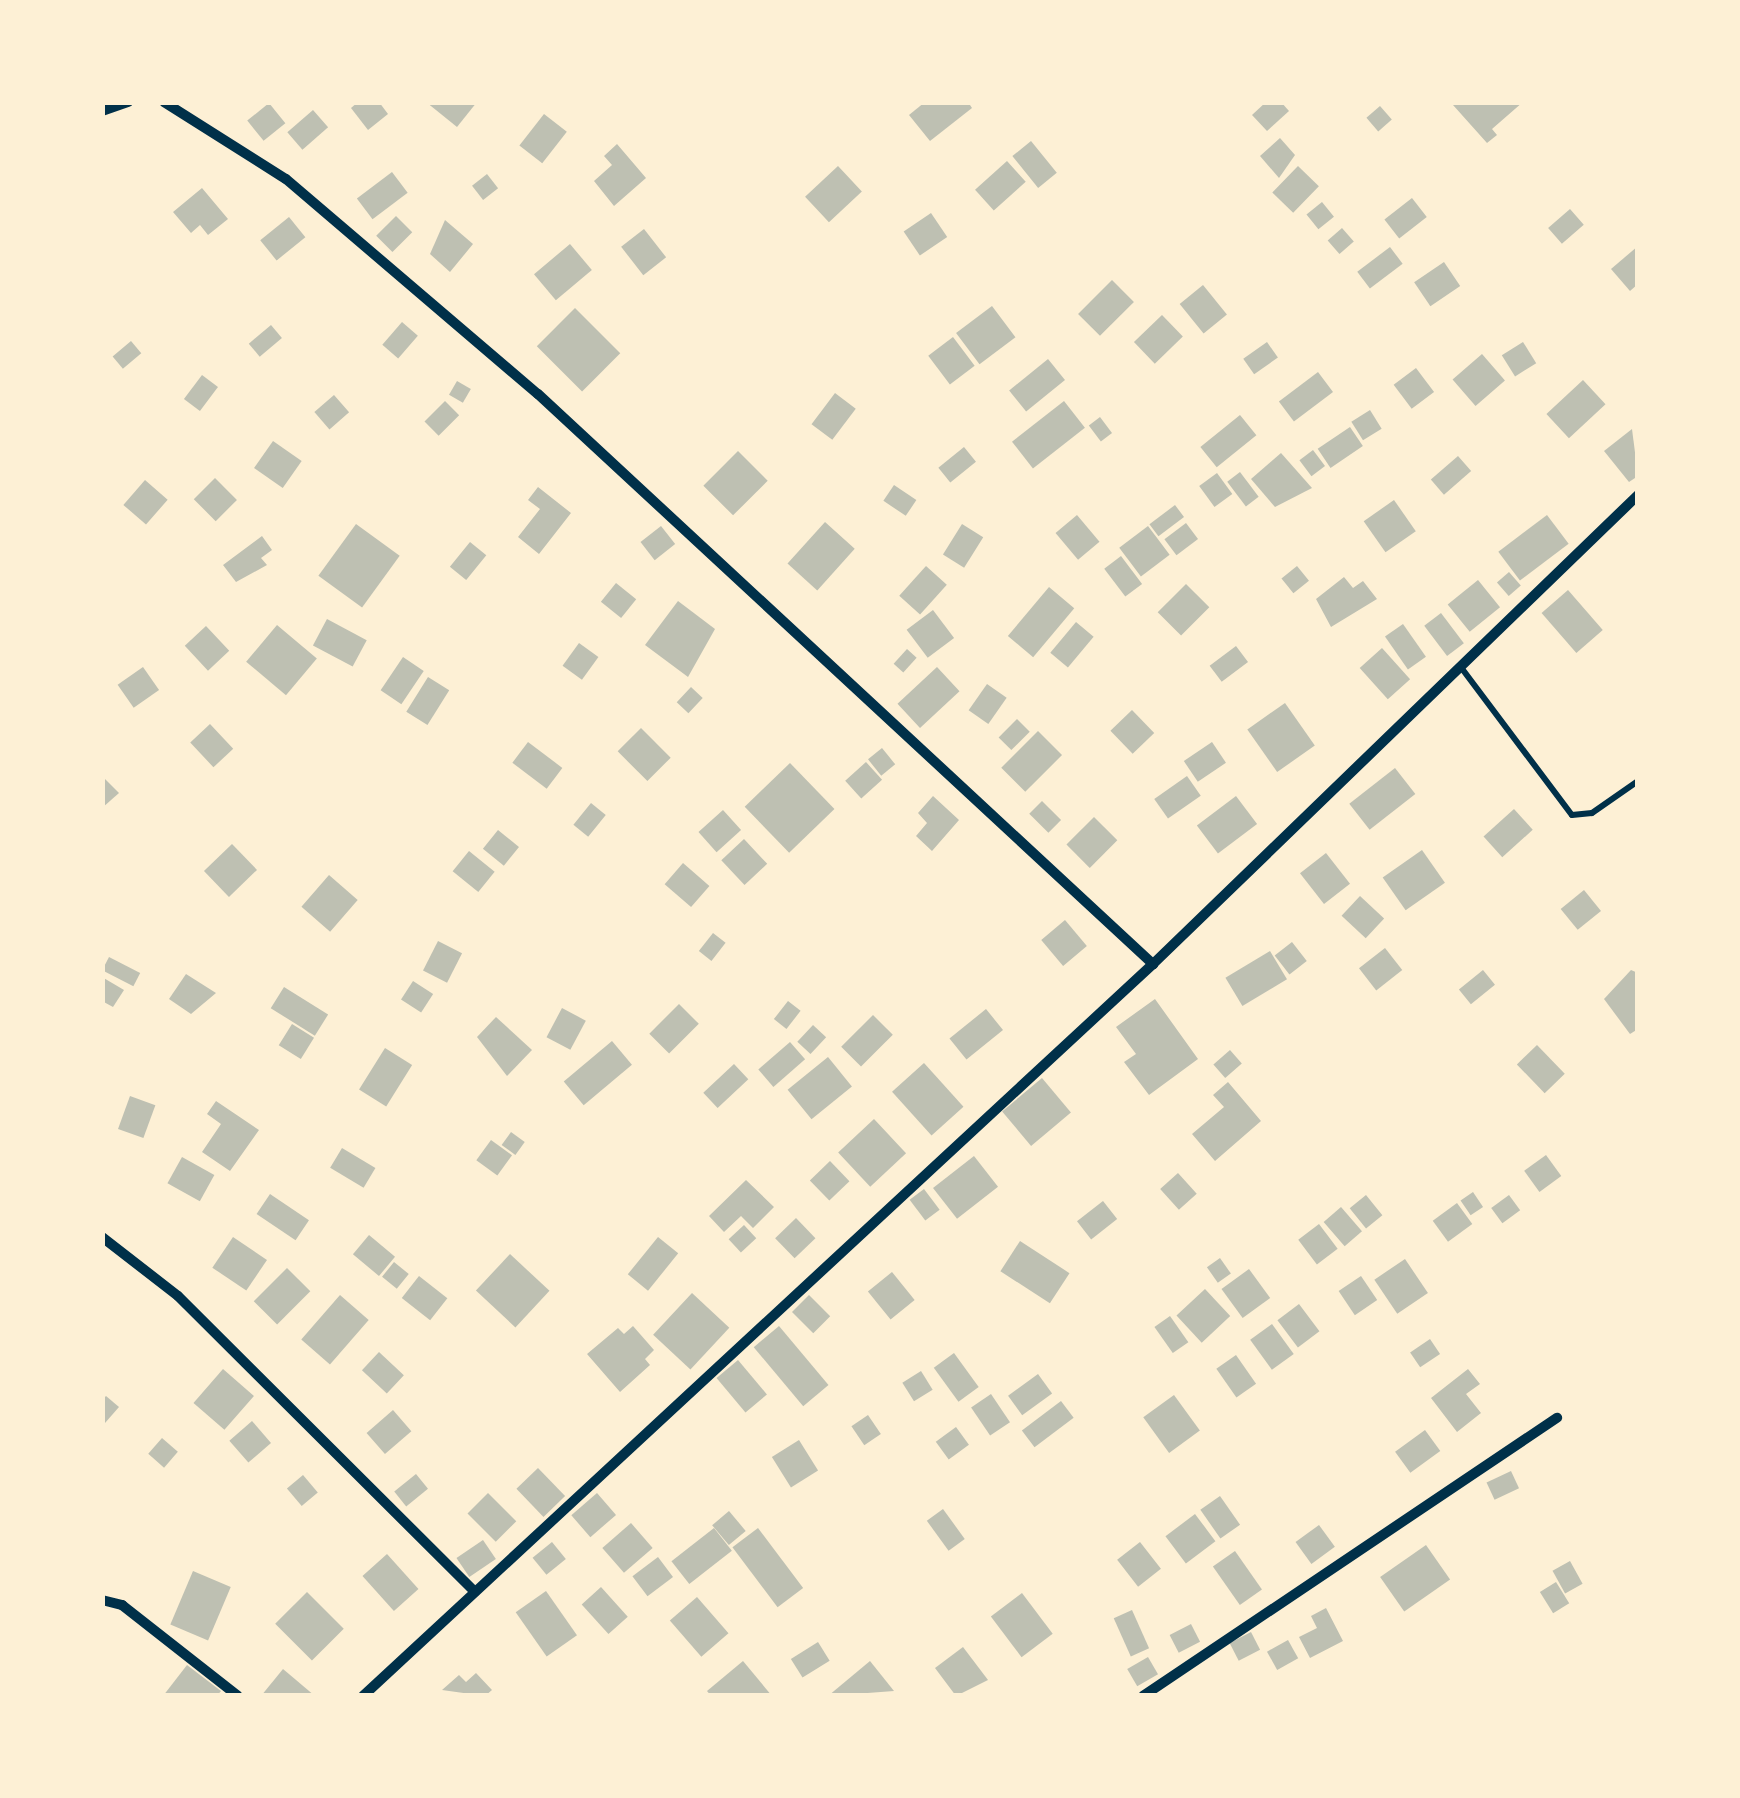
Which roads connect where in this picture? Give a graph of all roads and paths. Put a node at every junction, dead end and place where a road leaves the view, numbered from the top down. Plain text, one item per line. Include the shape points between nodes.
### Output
1 (128, 102) edge
2 (164, 102) edge
3 (102, 111) edge
4 (1638, 495) edge
5 (1460, 665) junction
6 (1638, 781) edge
7 (1153, 964) junction
8 (102, 1237) edge
9 (1557, 1418) dead end
10 (474, 1592) junction
11 (102, 1600) edge
12 (238, 1696) edge
13 (363, 1696) edge
14 (1142, 1696) edge

1 - 3 street
2 - 7 street via 286,179 538,394
4 - 5 street
5 - 6 lane via 1572,814 1592,813
5 - 7 street
7 - 10 street
8 - 10 street via 178,1296
9 - 14 street
10 - 13 street
11 - 12 street via 122,1605

